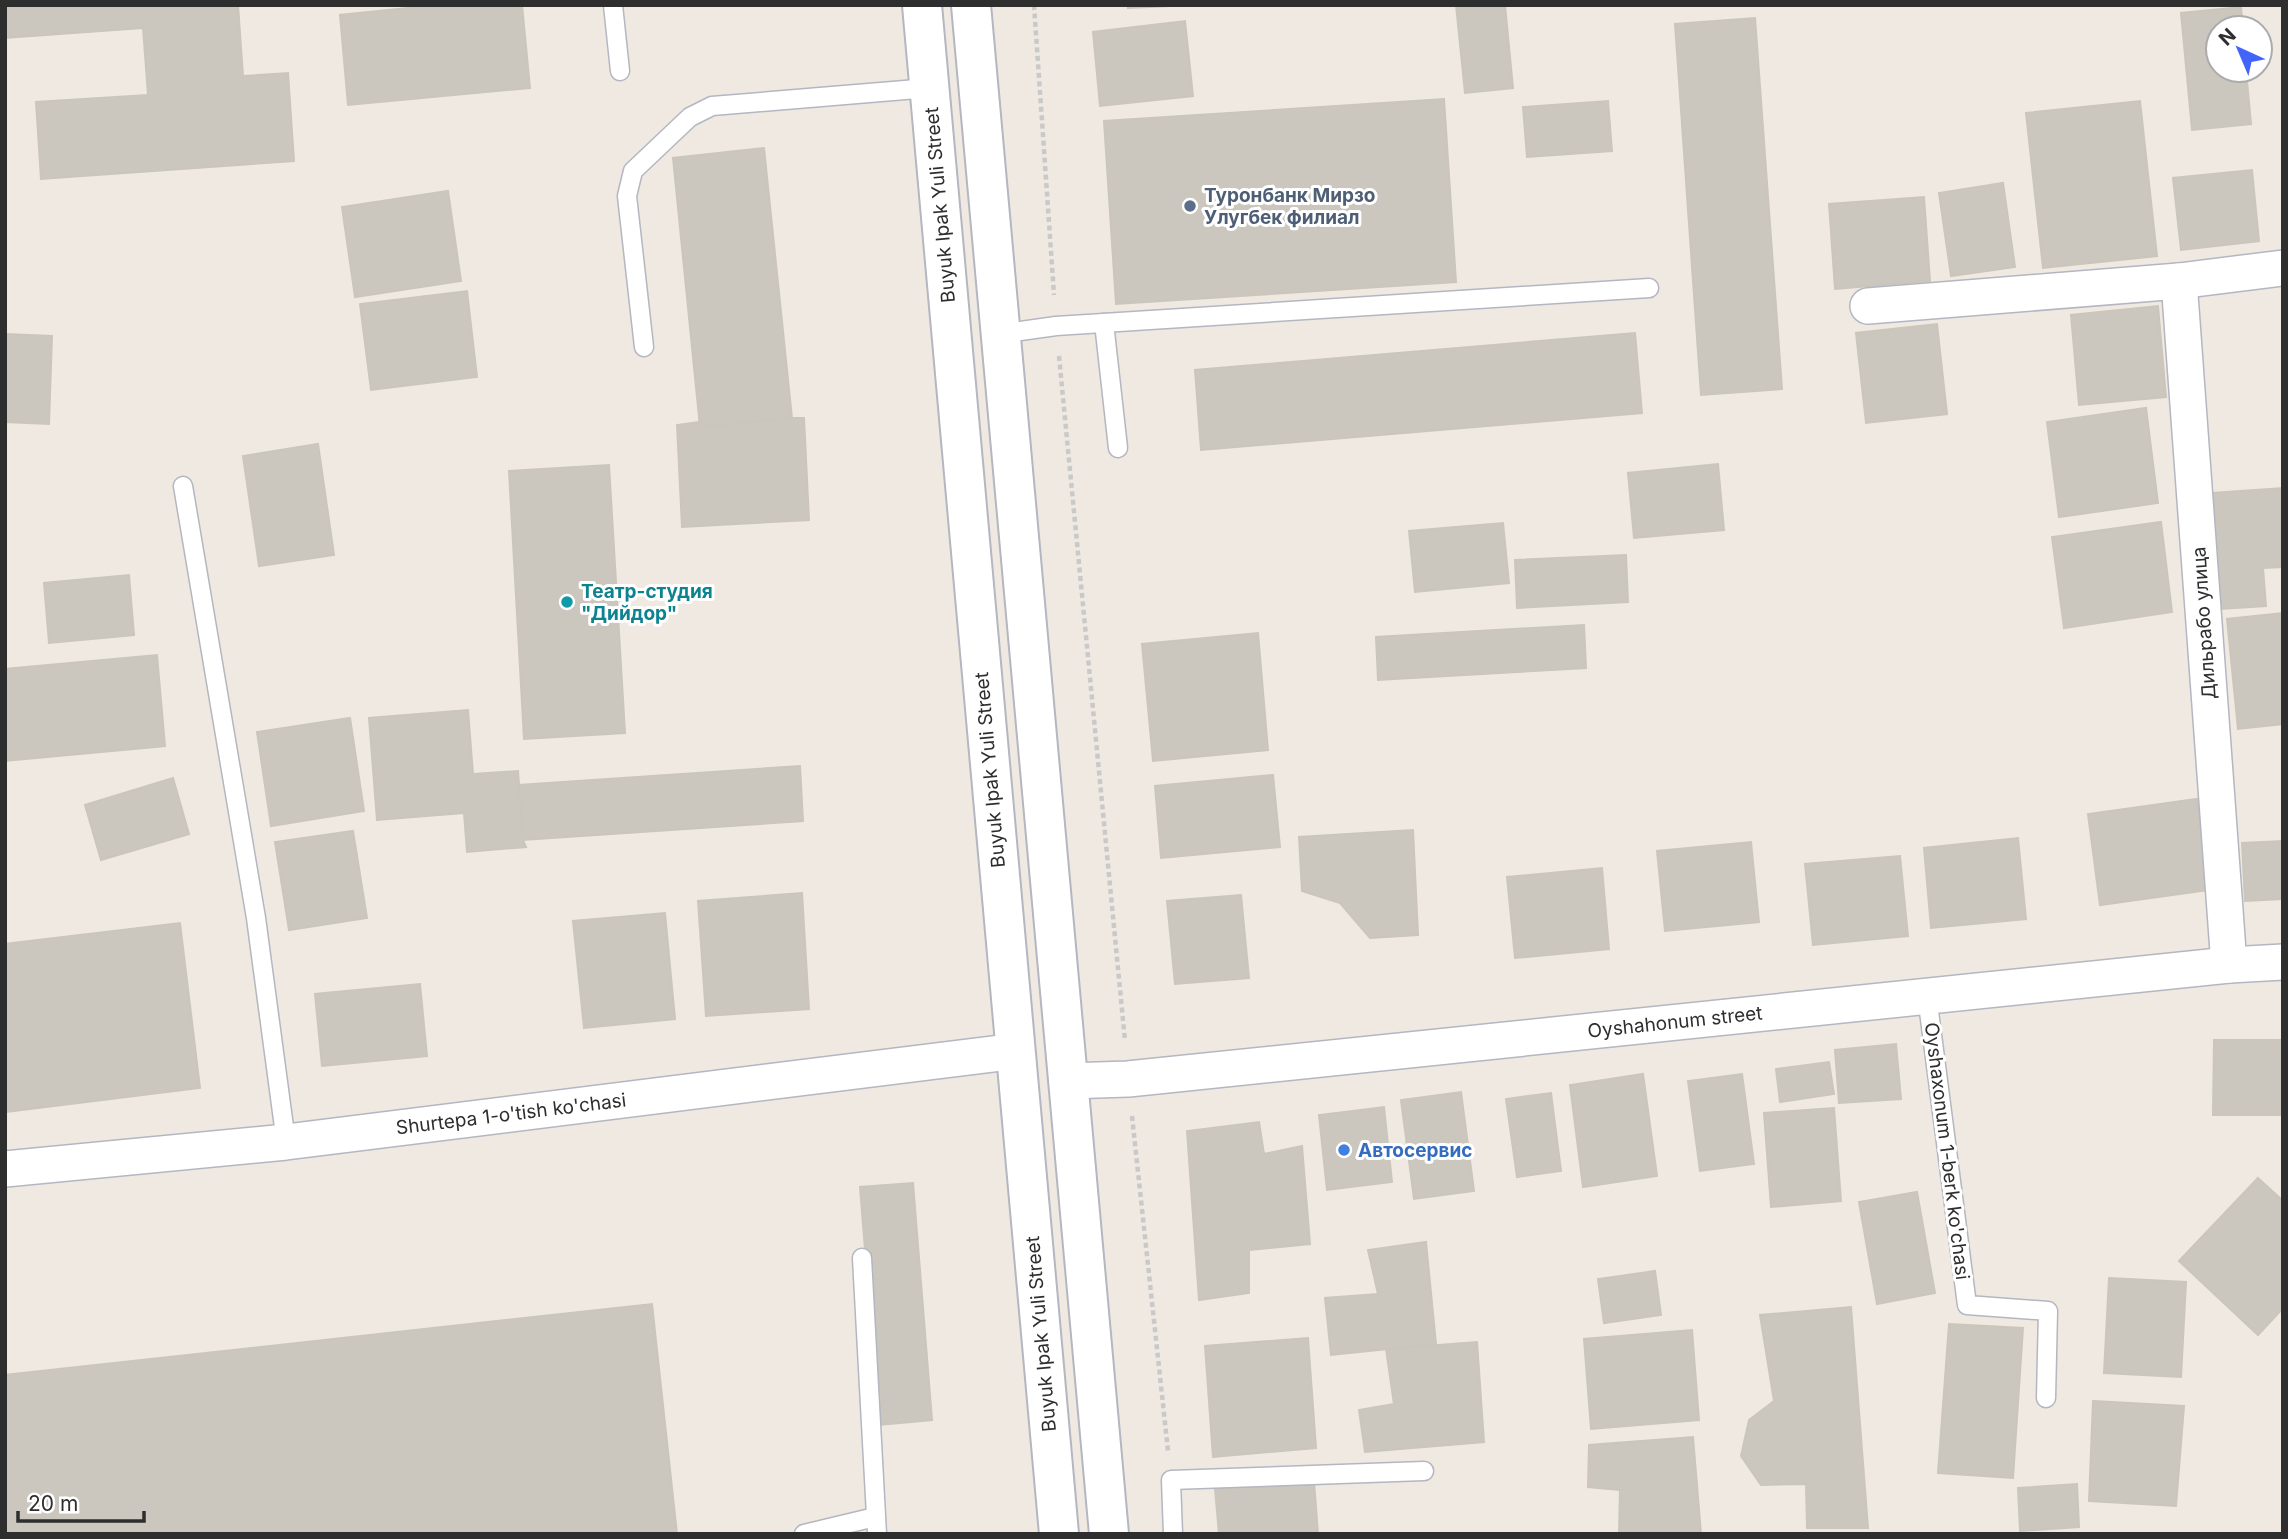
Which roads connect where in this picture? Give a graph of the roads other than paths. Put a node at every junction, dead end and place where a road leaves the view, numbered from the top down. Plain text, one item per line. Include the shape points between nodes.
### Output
1 (613, 5) edge
2 (922, 5) edge
3 (971, 5) edge
4 (620, 71) dead end
5 (929, 88) junction
6 (2283, 268) edge
7 (2179, 281) junction
8 (1649, 288) dead end
9 (1868, 306) dead end
10 (1104, 323) junction
11 (1000, 334) junction
12 (644, 347) dead end
13 (1118, 447) dead end
14 (183, 486) dead end
15 (2283, 962) edge
16 (2229, 965) junction
17 (1927, 996) junction
18 (1066, 1063) junction
19 (1017, 1068) junction
20 (286, 1142) junction
21 (5, 1169) edge
22 (862, 1258) dead end
23 (2046, 1398) dead end
24 (1424, 1471) dead end
25 (876, 1525) edge
26 (804, 1534) edge
27 (1059, 1534) edge
28 (1109, 1534) edge
29 (1173, 1534) edge

1 - 4 lane
2 - 5 main road, Buyuk Ipak Yuli Street
3 - 11 main road
5 - 12 lane via 712,106 690,117 633,171 627,197
5 - 19 main road, Buyuk Ipak Yuli Street
6 - 7 street
7 - 9 street
7 - 16 street, Дильрабо улица
8 - 10 lane
10 - 11 lane
10 - 13 lane
11 - 18 main road
14 - 20 lane via 256,918
15 - 16 street, Oyshahonum street
16 - 17 street, Oyshahonum street
17 - 18 street, Oyshahonum street via 1128,1079
17 - 23 lane, Oyshaxonum 1-berk ko'chasi via 1967,1305 2048,1311
18 - 19 main road
18 - 28 main road
19 - 20 street, Shurtepa 1-o'tish ko'chasi
19 - 27 main road, Buyuk Ipak Yuli Street
20 - 21 street, Shurtepa 1-o'tish ko'chasi
22 - 25 lane
24 - 29 lane via 1171,1480
25 - 26 lane

